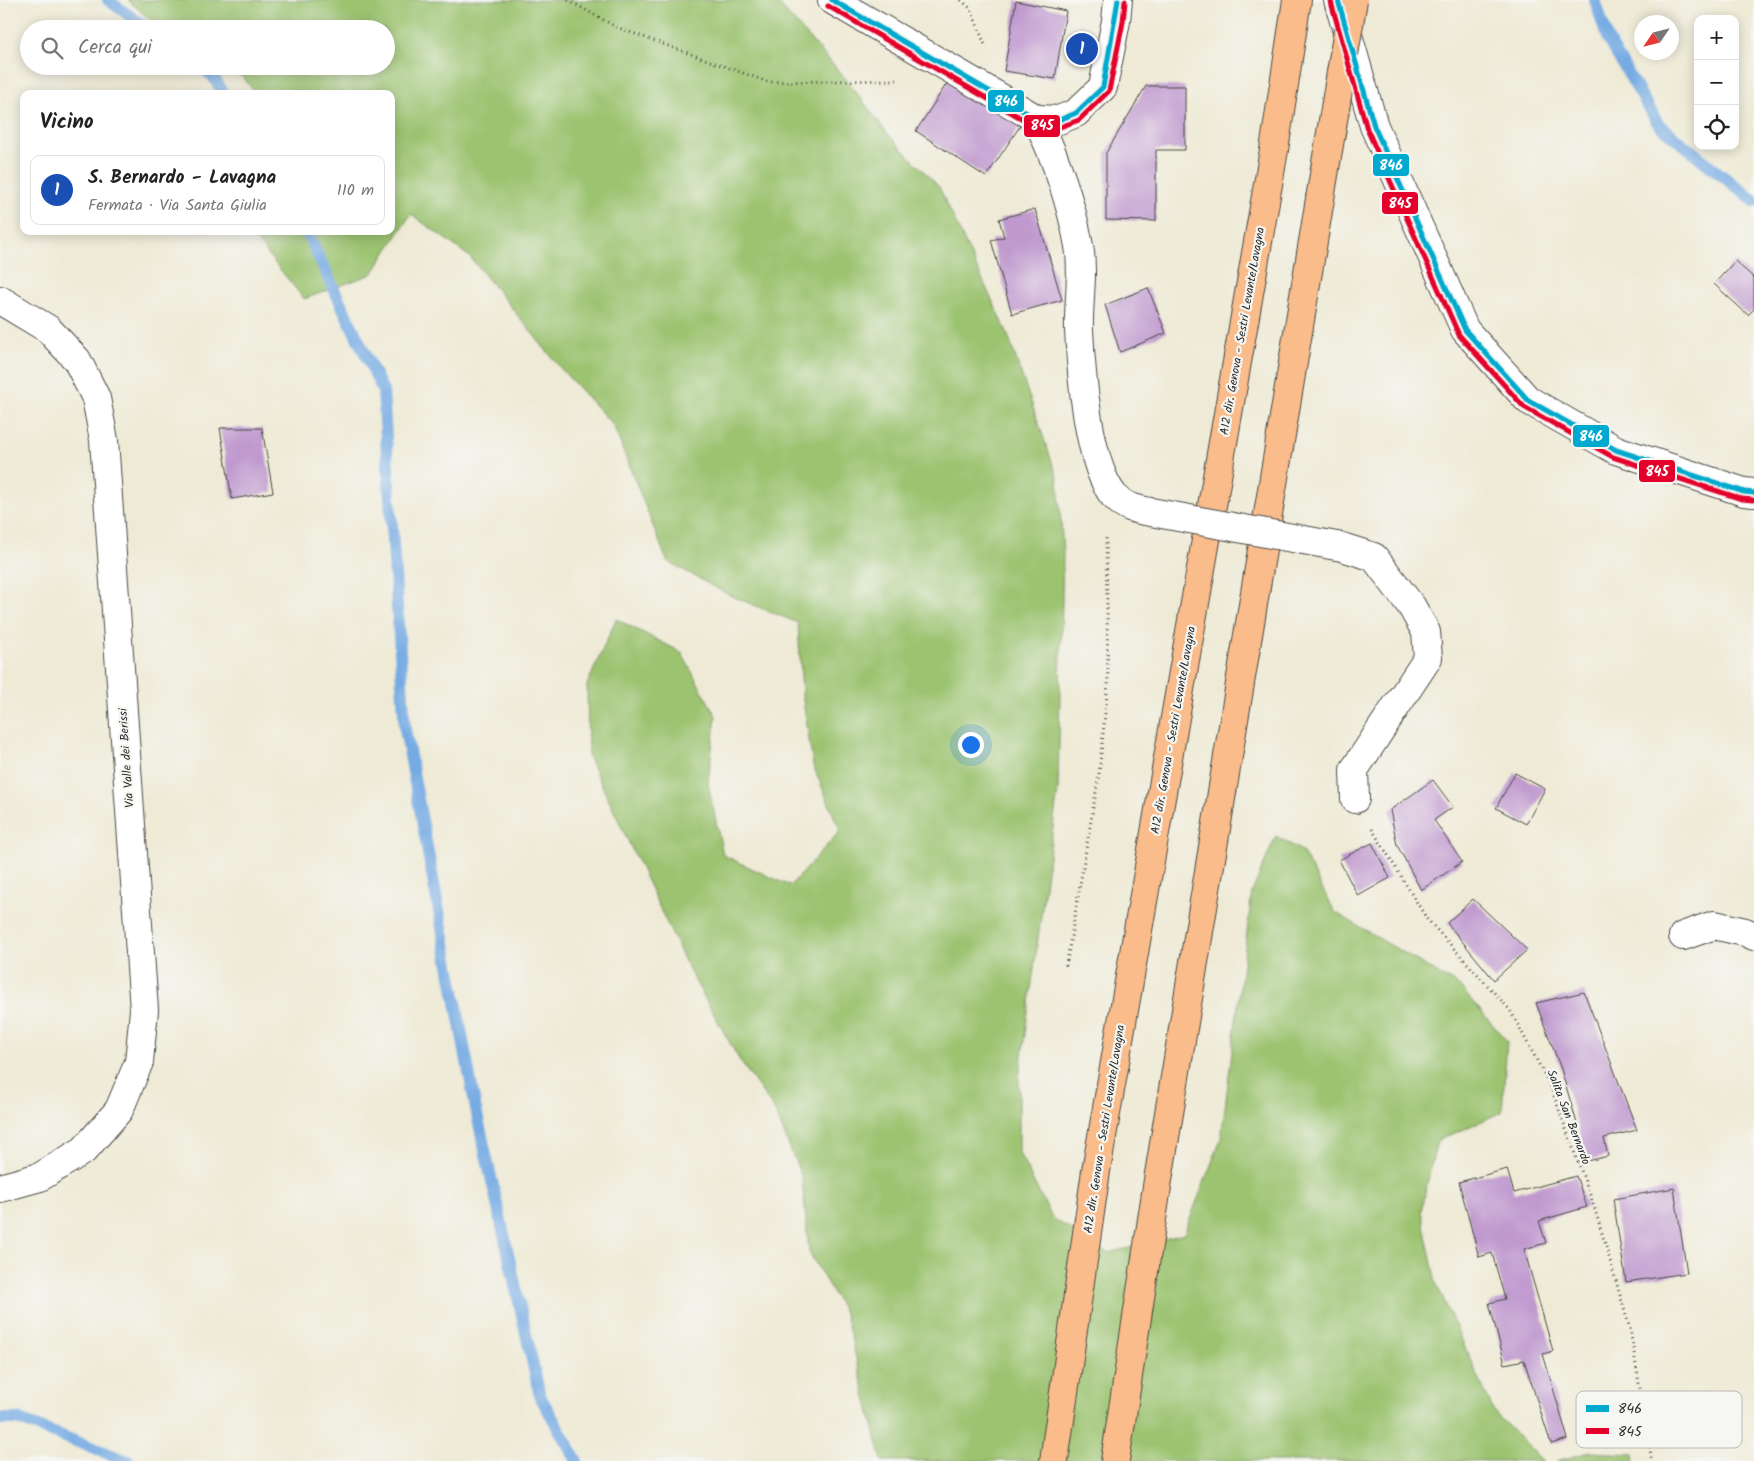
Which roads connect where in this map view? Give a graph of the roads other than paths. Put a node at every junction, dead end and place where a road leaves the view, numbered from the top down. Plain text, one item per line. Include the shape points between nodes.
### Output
1 (832, 0) edge
2 (1118, 0) edge
3 (1297, 0) edge
4 (1338, 0) edge
5 (1353, 0) edge
6 (1037, 120) junction
7 (0, 300) edge
8 (1754, 493) edge
9 (1355, 799) road end
10 (1683, 936) dead end
11 (1754, 936) edge
12 (0, 1188) edge
13 (1054, 1461) edge
14 (1116, 1461) edge

1 - 6 street
2 - 6 street via 1103,87 1076,113 1059,120
3 - 13 highway, A12 dir. Genova - Sestri Levante/Lavagna via 1274,150 1096,1171
4 - 8 street via 1374,126 1465,330 1528,400 1616,450
5 - 14 highway, bridge via 1158,1180
6 - 9 street, bridge via 1056,158 1079,247 1085,406 1103,479 1115,497 1134,510 1342,547 1374,557 1412,607 1426,632 1428,658 1354,770
7 - 12 street, Via Valle dei Berissi via 48,329 77,360 96,398 104,440 144,1010 139,1062 119,1110 84,1150 40,1178
10 - 11 street via 1714,925

